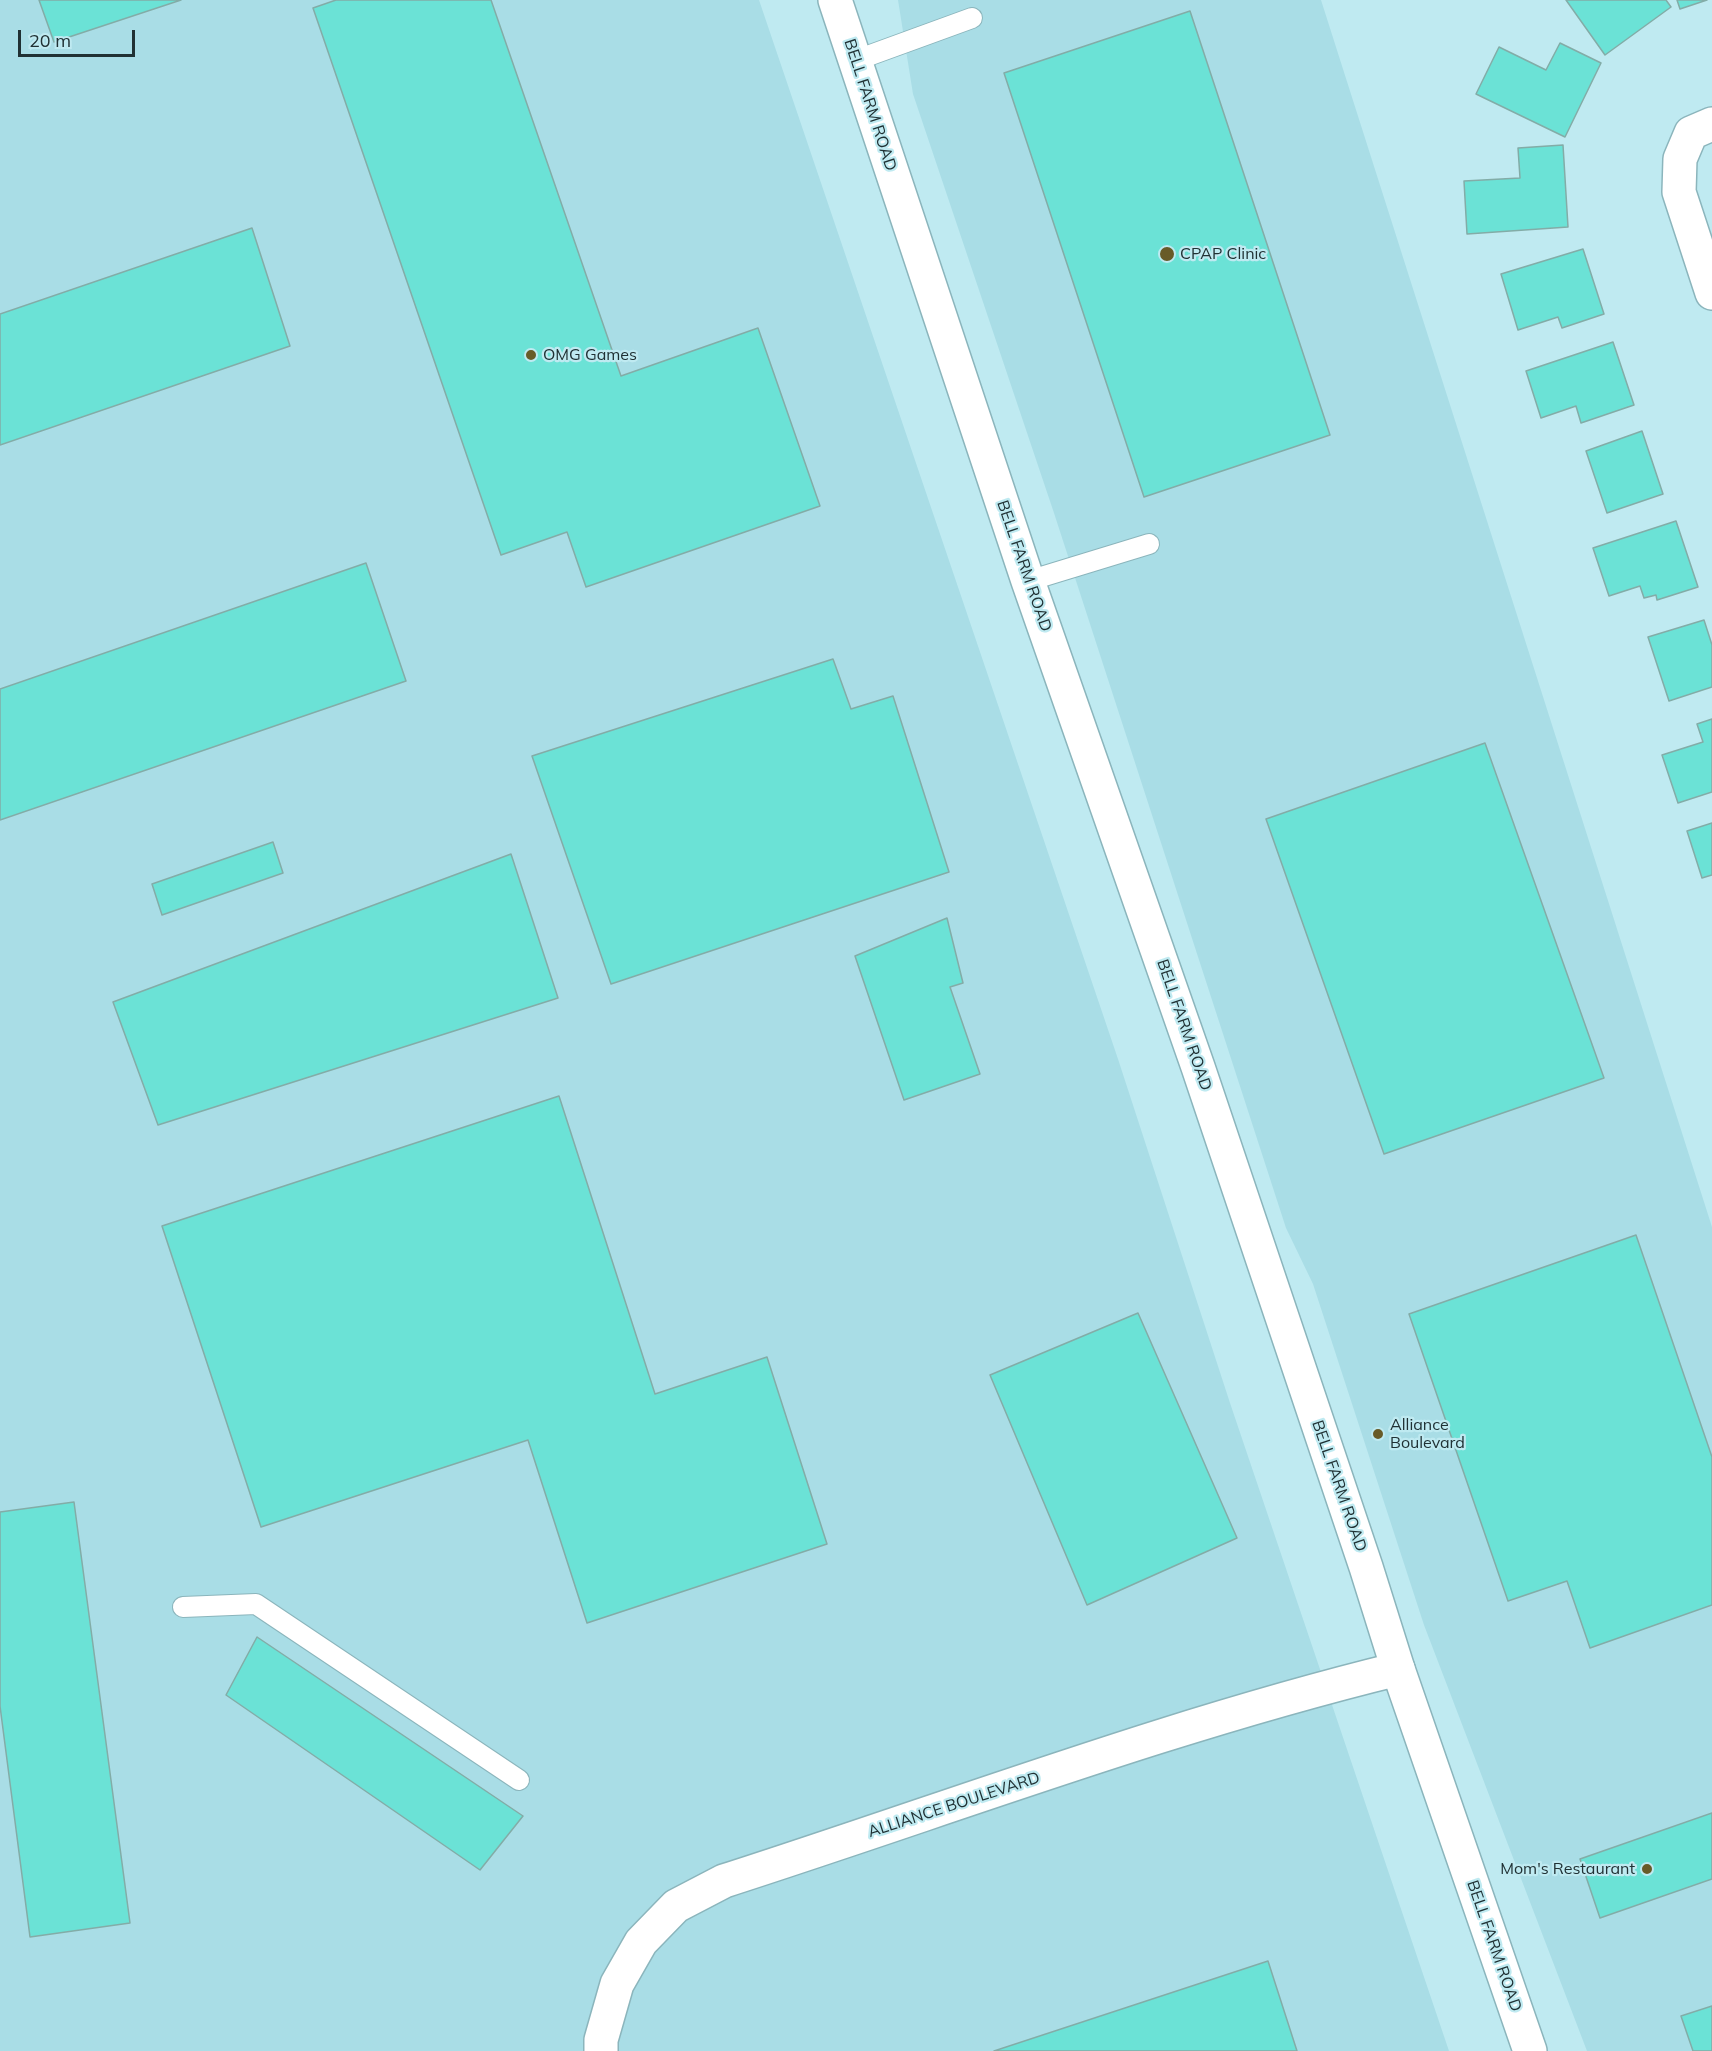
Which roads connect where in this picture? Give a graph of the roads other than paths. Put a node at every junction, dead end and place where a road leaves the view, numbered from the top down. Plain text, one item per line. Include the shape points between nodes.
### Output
1 (835, 0) edge
2 (972, 18) dead end
3 (854, 61) junction
4 (1712, 124) edge
5 (1712, 293) edge
6 (1149, 543) dead end
7 (1028, 581) junction
8 (183, 1607) dead end
9 (1398, 1669) junction
10 (519, 1780) dead end
11 (601, 2051) edge
12 (1530, 2051) edge

1 - 3 street, BELL FARM ROAD
2 - 3 lane
3 - 7 street, BELL FARM ROAD
4 - 5 street via 1690,132 1680,159 1679,192
6 - 7 lane
7 - 9 street, BELL FARM ROAD via 1198,1067
8 - 10 lane via 256,1604
9 - 11 street, ALLIANCE BOULEVARD via 1202,1723 724,1881 676,1906 641,1942 617,1984
9 - 12 street, BELL FARM ROAD

